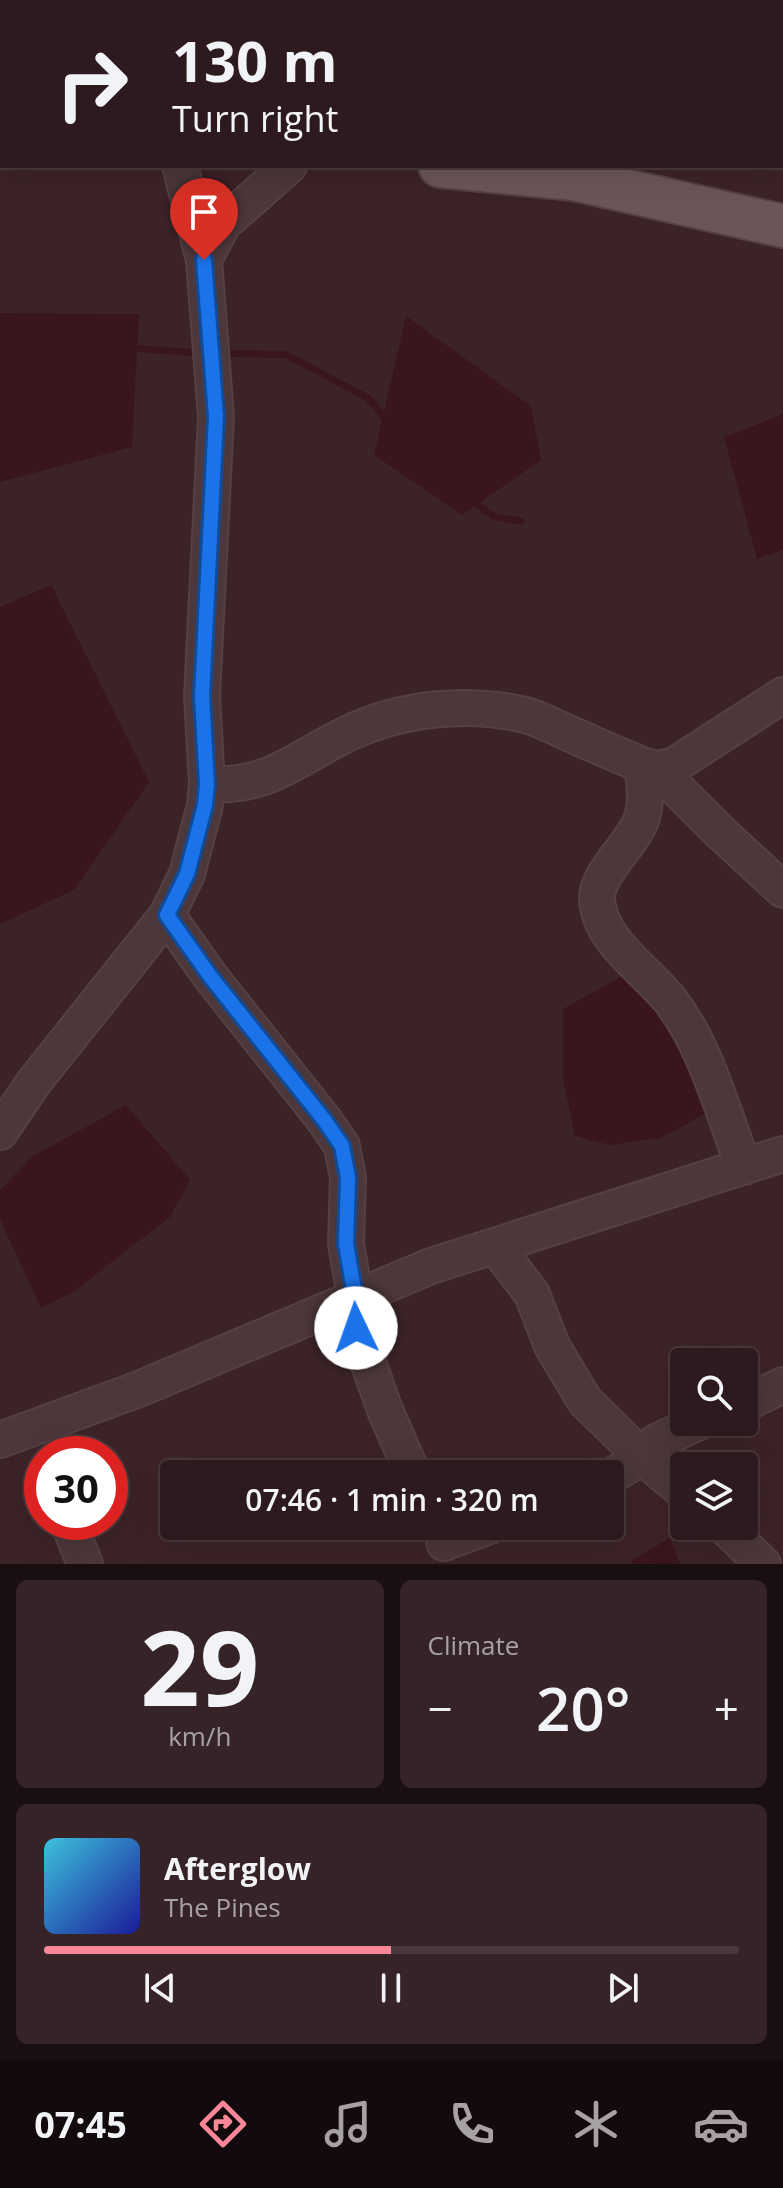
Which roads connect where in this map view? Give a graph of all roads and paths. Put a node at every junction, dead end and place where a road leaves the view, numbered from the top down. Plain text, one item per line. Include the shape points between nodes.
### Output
1 (181, 168) edge
2 (287, 168) edge
3 (483, 168) edge
4 (590, 173) edge
5 (783, 226) edge
6 (204, 260) junction
7 (781, 701) edge
8 (650, 767) junction
9 (207, 784) junction
10 (783, 890) edge
11 (167, 915) junction
12 (0, 1132) edge
13 (783, 1154) edge
14 (744, 1167) junction
15 (496, 1247) junction
16 (355, 1296) junction
17 (783, 1385) edge
18 (758, 1397) edge
19 (670, 1435) edge
20 (38, 1436) edge
21 (641, 1456) junction
22 (407, 1460) edge
23 (624, 1468) edge
24 (670, 1480) edge
25 (75, 1540) edge
26 (738, 1540) edge
27 (85, 1564) edge
28 (763, 1564) edge

1 - 6 street
2 - 6 street via 223,224
3 - 4 main road
4 - 5 main road
6 - 9 street via 216,417 202,696
7 - 8 street via 673,766
8 - 9 street via 526,715 457,707 422,711 348,734 261,780
8 - 10 street
8 - 14 street via 643,815 597,895 601,919 690,1032
9 - 11 street via 187,874
11 - 12 street
11 - 16 street via 342,1146 348,1178 346,1244
13 - 14 street
14 - 15 street
15 - 16 street
15 - 21 street via 532,1294 552,1346 585,1401
16 - 20 street
16 - 22 street via 356,1328
17 - 18 street
19 - 21 street
21 - 23 street
21 - 24 street
25 - 27 street
26 - 28 street

